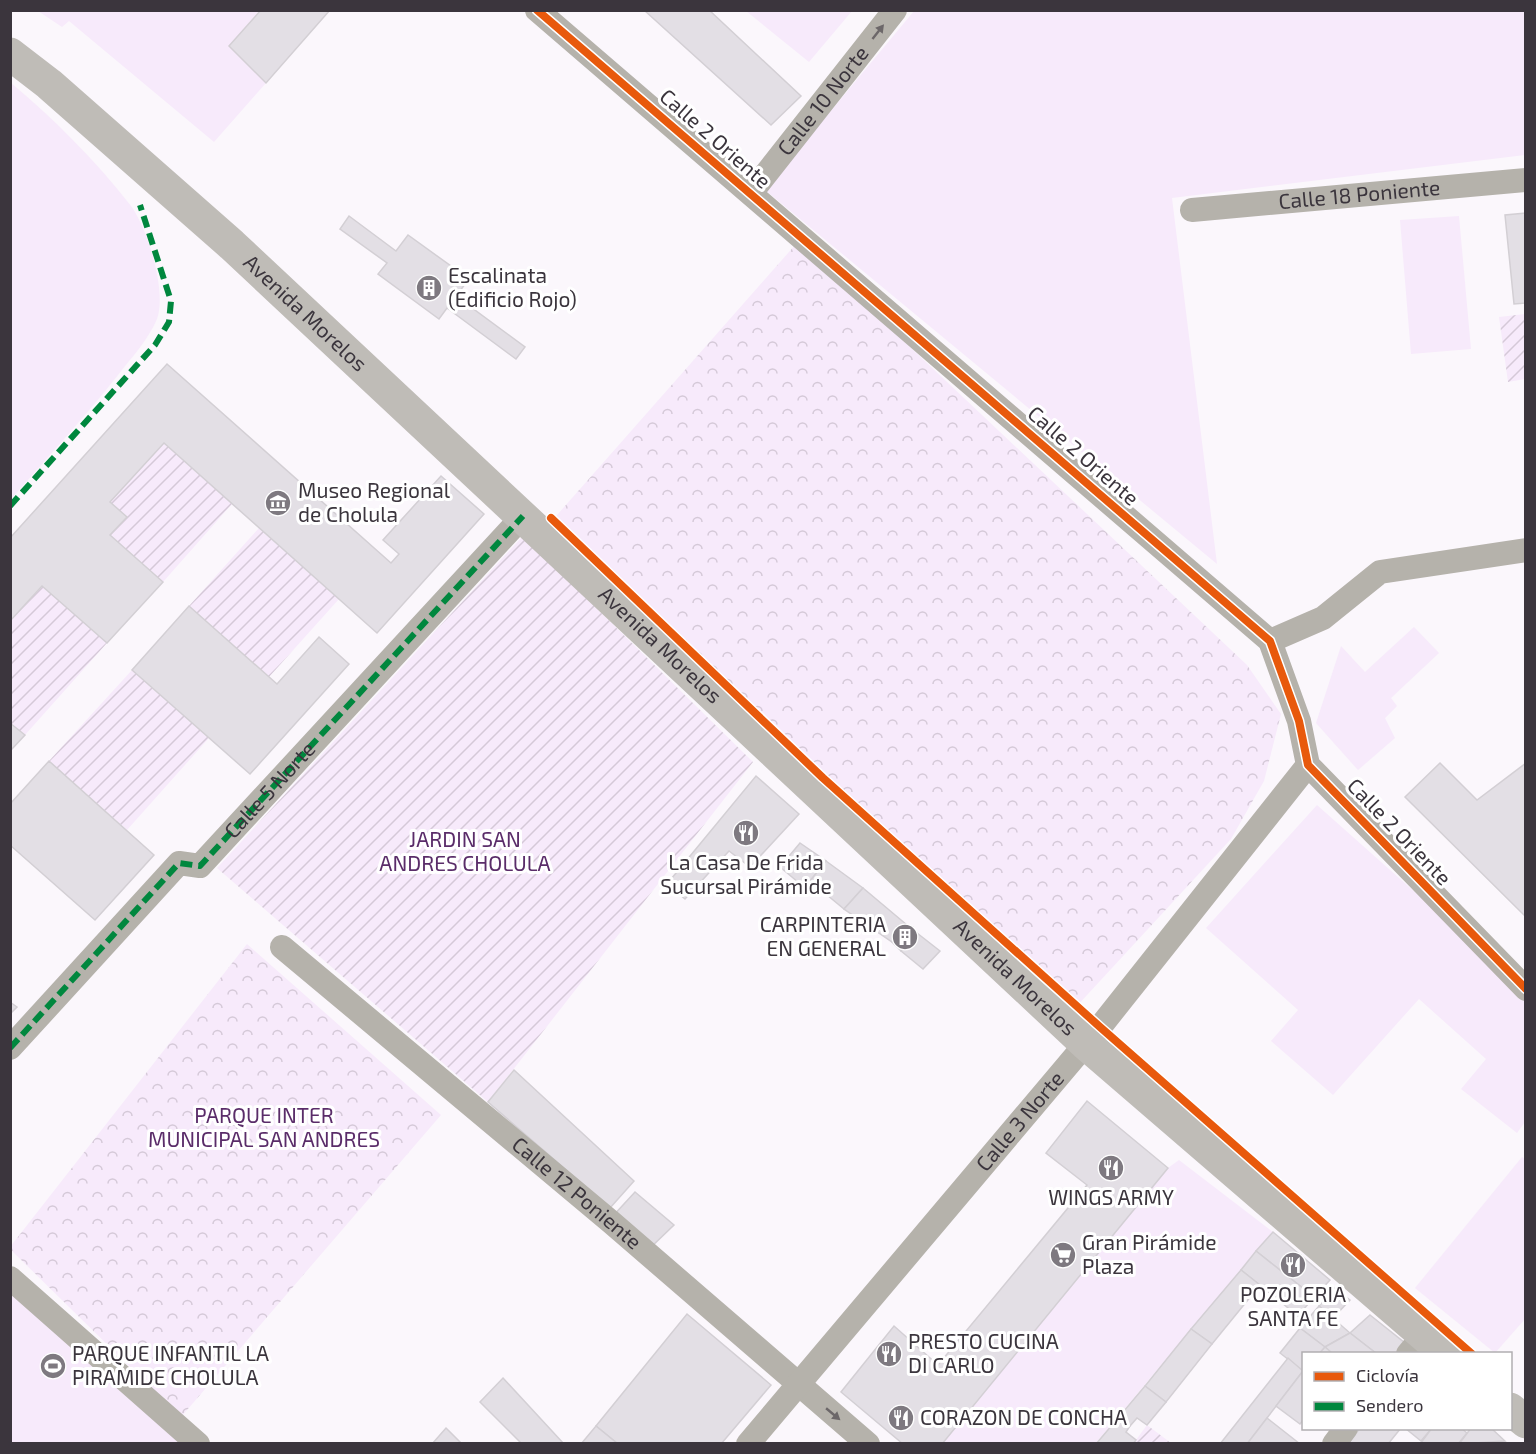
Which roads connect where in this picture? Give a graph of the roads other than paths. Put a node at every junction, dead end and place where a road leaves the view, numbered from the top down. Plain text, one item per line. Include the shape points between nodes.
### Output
1 (537, 10) edge
2 (895, 10) edge
3 (10, 54) edge
4 (1526, 180) edge
5 (751, 193) junction
6 (1192, 210) dead end
7 (524, 516) junction
8 (1526, 550) edge
9 (1270, 641) junction
10 (1308, 765) junction
11 (282, 947) dead end
12 (1526, 989) edge
13 (1086, 1044) junction
14 (10, 1048) edge
15 (10, 1278) edge
16 (1426, 1347) edge
17 (799, 1385) junction
18 (1512, 1411) edge
19 (1526, 1422) edge
20 (1344, 1430) edge
21 (198, 1443) edge
22 (748, 1443) edge
23 (868, 1443) edge
24 (1334, 1443) edge

1 - 5 street, Calle 2 Oriente
5 -> 2 street, Calle 10 Norte
3 - 7 main road, Avenida Morelos via 232,245
4 - 6 street, Calle 18 Poniente
5 - 9 street, Calle 2 Oriente
7 - 13 main road, Avenida Morelos
7 - 14 street, Calle 5 Norte via 200,866 179,862
8 - 9 street via 1380,572 1323,618
9 - 10 street, Calle 2 Oriente via 1299,721
10 - 12 street, Calle 2 Oriente
10 - 13 street, Calle 3 Norte
11 - 17 street, Calle 12 Poniente
13 - 16 main road, Avenida Morelos
13 - 17 street, Calle 3 Norte
15 - 21 street
17 - 22 street, Calle 3 Norte
17 -> 23 street, Calle 12 Poniente
18 - 19 main road
20 - 24 street

